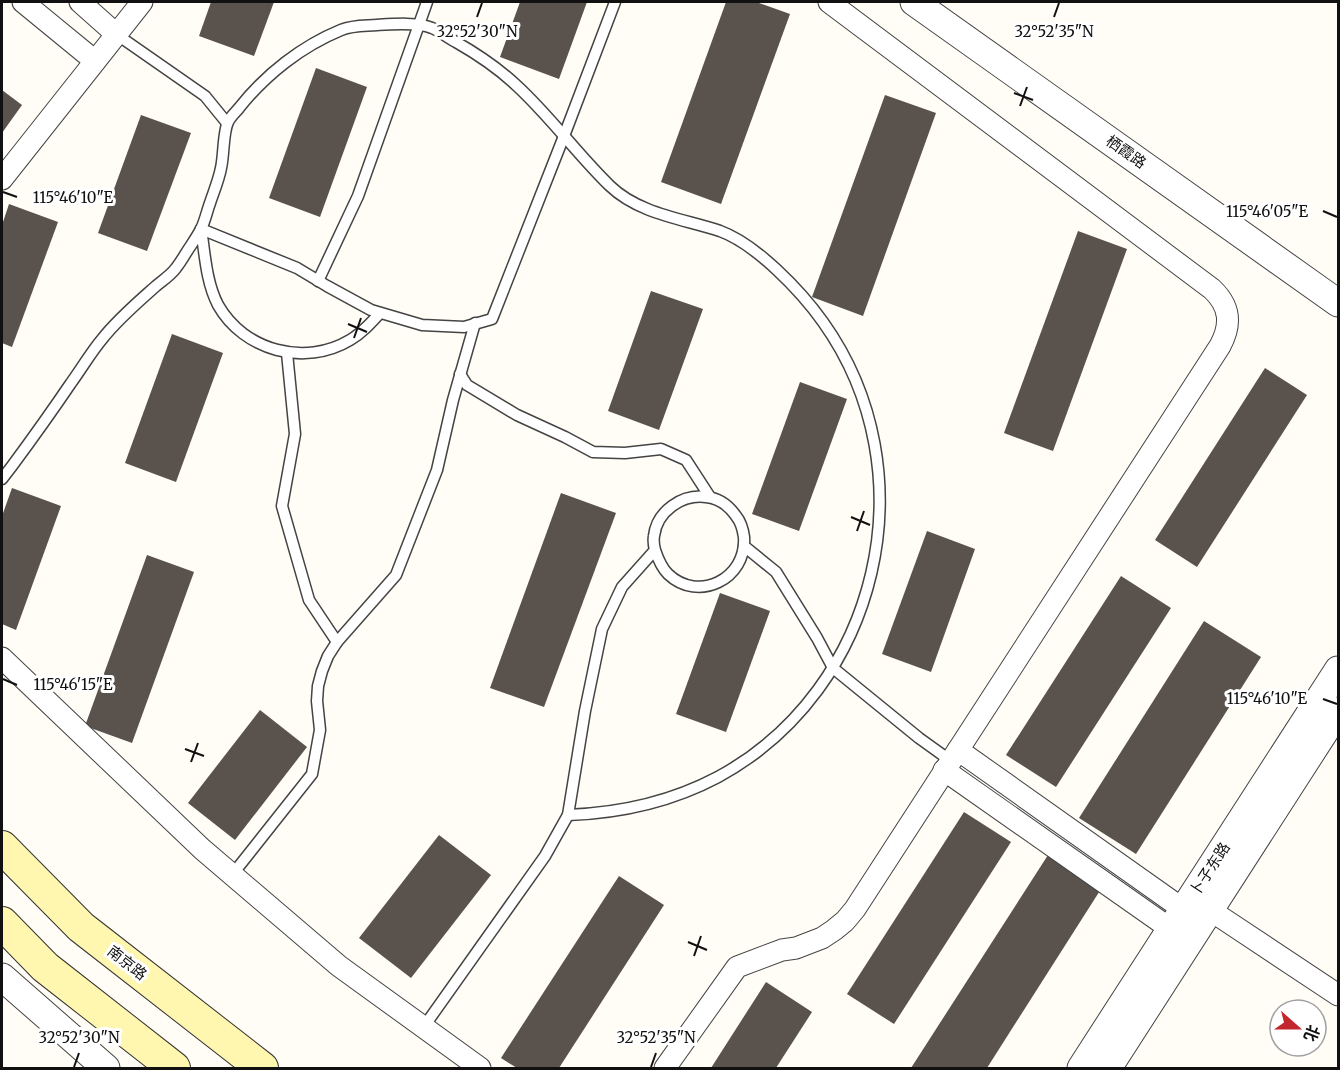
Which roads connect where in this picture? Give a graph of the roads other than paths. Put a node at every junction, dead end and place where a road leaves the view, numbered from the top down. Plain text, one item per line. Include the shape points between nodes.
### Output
1 (23, 2) edge
2 (80, 2) edge
3 (142, 2) edge
4 (427, 2) edge
5 (615, 2) edge
6 (829, 2) edge
7 (914, 2) edge
8 (418, 26) junction
9 (116, 34) junction
10 (95, 61) junction
11 (228, 123) junction
12 (564, 136) junction
13 (2, 179) edge
14 (201, 229) junction
15 (318, 281) junction
16 (1338, 303) edge
17 (380, 312) junction
18 (476, 323) junction
19 (287, 352) junction
20 (460, 375) junction
21 (2, 479) edge
22 (710, 497) junction
23 (744, 546) junction
24 (655, 550) junction
25 (337, 642) junction
26 (2, 658) edge
27 (833, 668) junction
28 (1338, 670) edge
29 (1338, 711) edge
30 (951, 760) junction
31 (568, 815) junction
32 (2, 847) edge
33 (232, 875) junction
34 (2, 923) edge
35 (1191, 923) junction
36 (2, 977) edge
37 (1338, 995) edge
38 (423, 1028) junction
39 (106, 1068) edge
40 (174, 1068) edge
41 (262, 1068) edge
42 (480, 1068) edge
43 (665, 1068) edge
44 (1081, 1068) edge
45 (1108, 1068) edge

1 - 10 street
2 - 9 street
3 - 9 street
4 - 8 lane
5 - 12 lane
6 - 30 street via 1212,289 1227,315 1220,346
7 - 16 street, 栖霞路
8 - 11 lane via 348,27 325,37 264,80
8 - 12 lane via 429,26 478,55 515,84
8 - 15 lane via 358,196
9 - 10 street
9 - 11 lane via 206,96
10 - 13 street
11 - 14 lane via 221,171
12 - 18 lane via 492,319
12 - 27 lane via 614,190 639,206 726,233 754,252 804,297 842,352 868,414 880,480 880,514 877,547 861,611
14 - 15 lane via 297,268
14 - 19 lane via 212,290 228,318 253,341
14 - 21 lane via 177,268 103,338
15 - 17 lane
17 - 18 lane via 422,326 464,327
17 - 19 lane via 361,332 337,346 321,351
18 - 20 lane
19 - 25 lane via 295,434 282,506 309,600
20 - 22 lane via 467,385 517,415 593,452 661,449 686,460
20 - 25 lane via 437,470 396,575
22 - 23 lane via 722,502 740,520
22 - 24 lane via 684,498 663,513 654,537
23 - 24 lane via 738,564 726,578 701,587 676,581 666,573
23 - 27 lane via 776,572
24 - 31 lane via 622,587 602,629
25 - 33 lane via 318,687 320,730 312,774
26 - 33 street
27 - 30 lane
27 - 31 lane via 815,694 771,740 720,776 661,801 630,809
28 - 35 street, 卜子东路
29 - 35 street, 卜子东路
30 - 35 street
30 - 43 street via 845,921 809,944 737,968
31 - 38 lane via 544,856
32 - 41 main road, 南京路 via 81,927
33 - 38 street via 339,966
34 - 40 main road via 45,967
35 - 37 street
35 - 44 street, 卜子东路
35 - 45 street, 卜子东路
36 - 39 street
38 - 42 street

